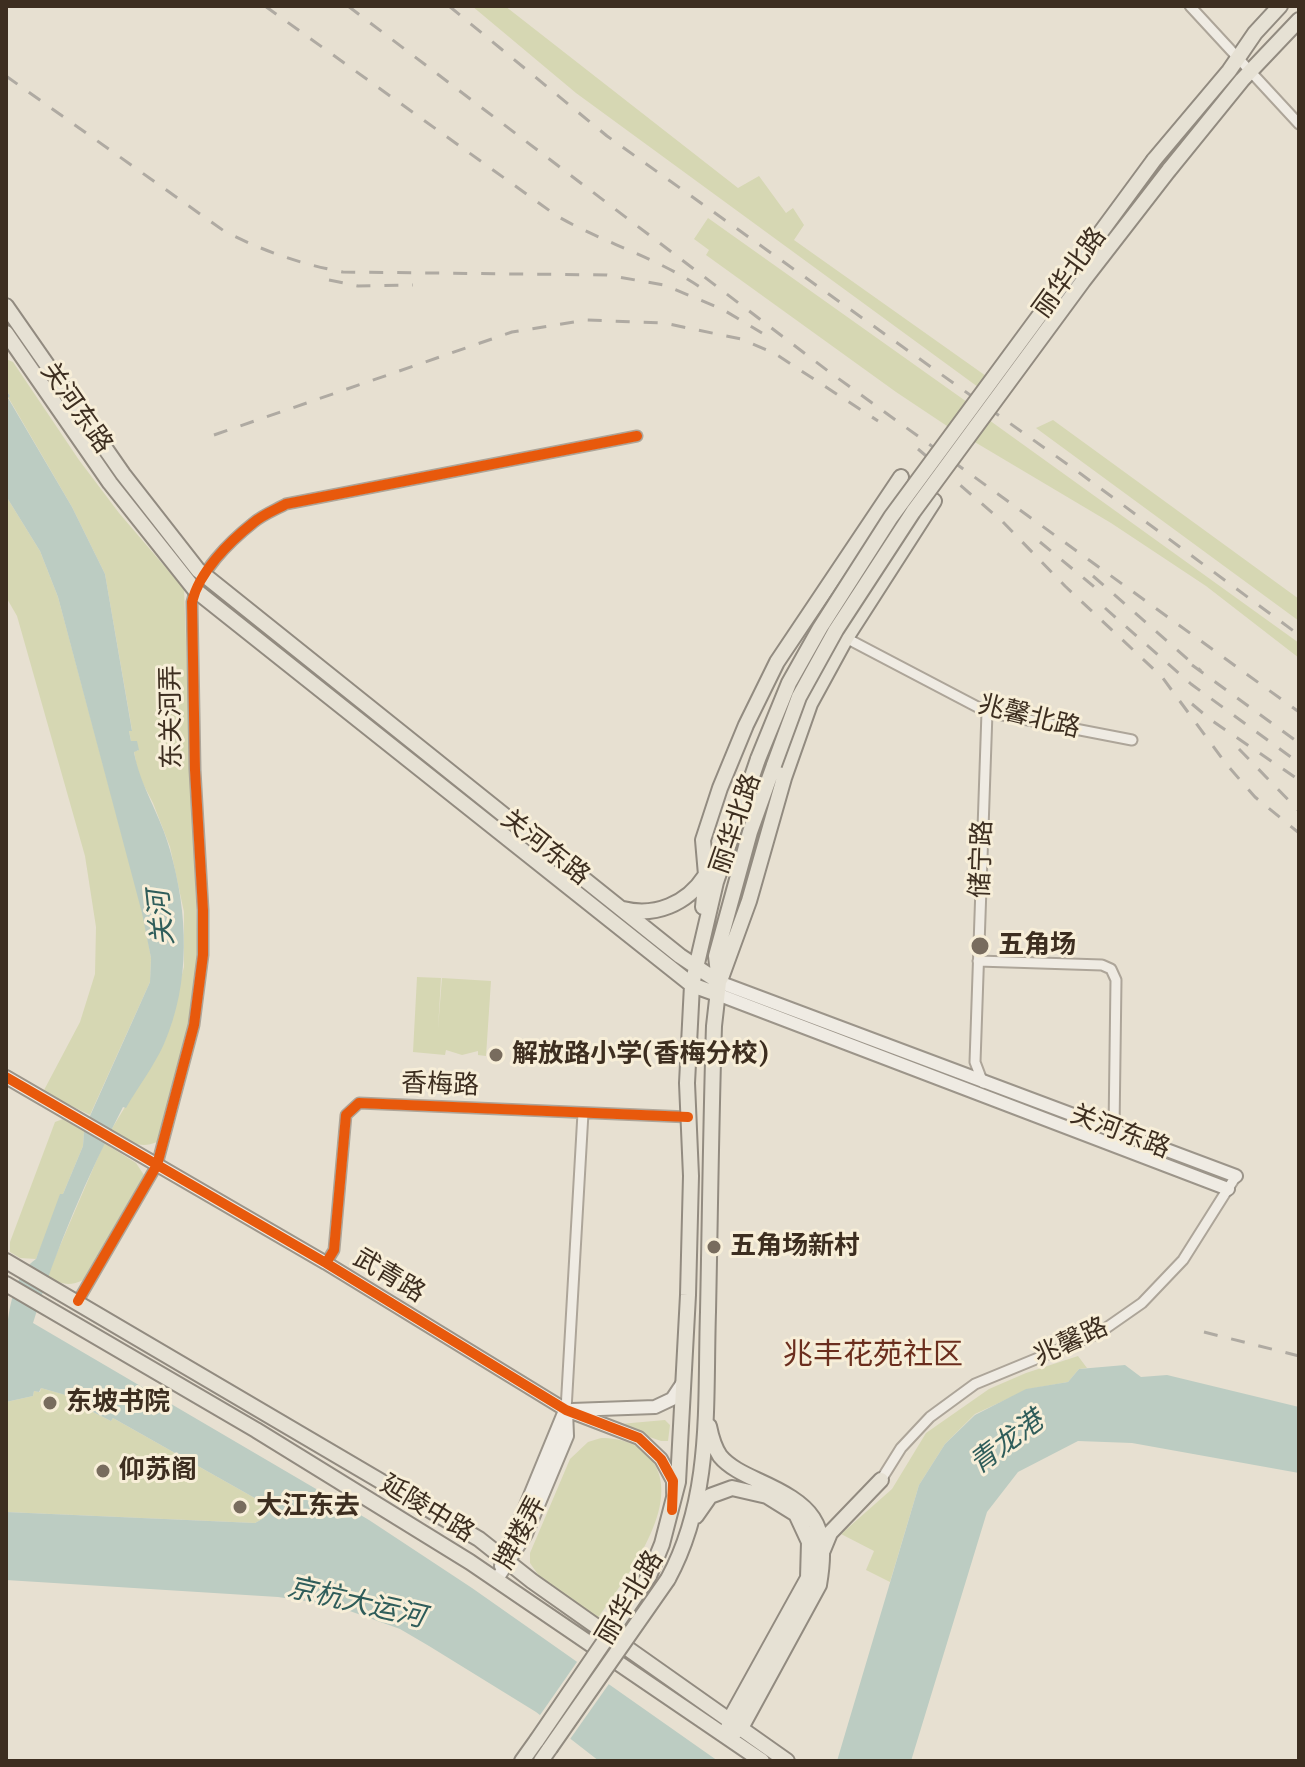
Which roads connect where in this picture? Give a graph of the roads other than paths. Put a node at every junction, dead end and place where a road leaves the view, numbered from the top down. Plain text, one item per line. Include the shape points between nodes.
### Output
1 (1190, 6) edge
2 (1280, 6) edge
3 (1299, 20) edge
4 (1237, 57) junction
5 (1252, 71) junction
6 (1299, 124) edge
7 (6, 306) edge
8 (10, 332) edge
9 (637, 436) dead end
10 (901, 477) dead end
11 (934, 501) dead end
12 (205, 576) junction
13 (195, 590) junction
14 (846, 638) junction
15 (987, 712) junction
16 (1132, 740) dead end
17 (734, 828) junction
18 (706, 875) junction
19 (621, 908) junction
20 (978, 961) junction
21 (697, 969) junction
22 (692, 985) junction
23 (718, 988) junction
24 (6, 1077) edge
25 (981, 1079) junction
26 (993, 1098) junction
27 (583, 1113) junction
28 (688, 1117) junction
29 (1114, 1130) junction
30 (157, 1165) junction
31 (1236, 1176) joint
32 (1228, 1189) junction
33 (326, 1263) junction
34 (12, 1264) edge
35 (8, 1285) edge
36 (78, 1301) junction
37 (682, 1384) junction
38 (566, 1410) junction
39 (706, 1414) junction
40 (602, 1425) junction
41 (567, 1436) junction
42 (881, 1480) joint
43 (672, 1510) junction
44 (693, 1519) junction
45 (822, 1550) junction
46 (506, 1561) junction
47 (497, 1579) junction
48 (735, 1724) junction
49 (726, 1736) junction
50 (543, 1744) junction
51 (522, 1761) edge
52 (541, 1761) edge
53 (762, 1761) edge
54 (787, 1761) edge

1 - 4 street
2 - 4 main road, 丽华北路
3 - 5 main road, 丽华北路
4 - 5 street
4 - 17 main road, 丽华北路, bridge via 1154,160 891,517 789,683
5 - 6 street
5 - 23 main road, 丽华北路, bridge via 1083,281 913,512 836,630 799,697 750,832 716,956
7 - 8 main road, 关河东路
8 - 12 main road, 关河东路
8 - 13 main road, 关河东路 via 110,483
9 - 12 street via 286,504 254,521
10 - 18 main road via 777,662 746,725 703,840
11 - 14 main road
12 - 13 street
12 - 19 main road, 关河东路
13 - 22 main road, 关河东路
13 - 30 street, 东关河弄 via 203,955 194,1025
14 - 15 street, 兆馨北路
14 - 23 main road via 810,704
15 - 16 street, 兆馨北路
15 - 20 street, 储宁路
17 - 18 main road
17 - 21 main road, 丽华北路
18 - 19 main road via 678,903 655,911
18 - 21 main road
19 - 21 main road, 关河东路
20 - 25 street, 储宁路 via 975,1062
20 - 29 street via 1111,969 1116,980
21 - 22 main road, 丽华北路
21 - 23 main road, 关河东路
22 - 23 main road, 关河东路
22 - 28 main road, 丽华北路
23 - 25 street, 关河东路
23 - 26 street, 关河东路
23 - 39 main road, 丽华北路
24 - 30 street, 武青路
25 - 26 street, 储宁路
25 - 29 street, 关河东路
26 - 32 street, 关河东路
27 - 28 street, 香梅路
27 - 33 street, 香梅路 via 359,1103 346,1115 334,1250
27 - 38 street, 牌楼弄
28 - 37 main road, 丽华北路 via 691,1176
29 - 31 street, 关河东路
30 - 33 street, 武青路
30 - 36 street, 东关河弄
31 - 32 street, 兆馨路
32 - 42 street, 兆馨路 via 1183,1260 1142,1303 1099,1333 975,1384 930,1417
33 - 38 street, 武青路
34 - 36 main road, 延陵中路
35 - 47 main road, 延陵中路
36 - 46 main road, 延陵中路 via 479,1539
37 - 38 street via 672,1399 655,1407
37 - 43 main road, 丽华北路
38 - 40 street, 武青路
38 - 41 street, 牌楼弄
38 - 46 street, 牌楼弄
39 - 44 main road, 丽华北路
39 - 45 main road via 721,1457 739,1472 789,1493 812,1515
40 - 41 street via 586,1424
40 - 43 street, 武青路 via 639,1438 661,1459 673,1481
41 - 46 street, 牌楼弄 via 526,1534
42 - 45 main road via 830,1533
43 - 50 main road, 丽华北路, bridge via 649,1576
44 - 48 main road via 710,1496 732,1488 767,1496 796,1514 809,1542 808,1578
44 - 50 main road, 丽华北路, bridge via 668,1579
45 - 48 main road via 819,1585
46 - 47 street, 牌楼弄
46 - 48 main road, 延陵中路
47 - 49 main road, 延陵中路
48 - 49 main road
48 - 54 main road, 延陵中路
49 - 53 main road, 延陵中路
50 - 51 main road, 丽华北路
50 - 52 main road, 丽华北路

